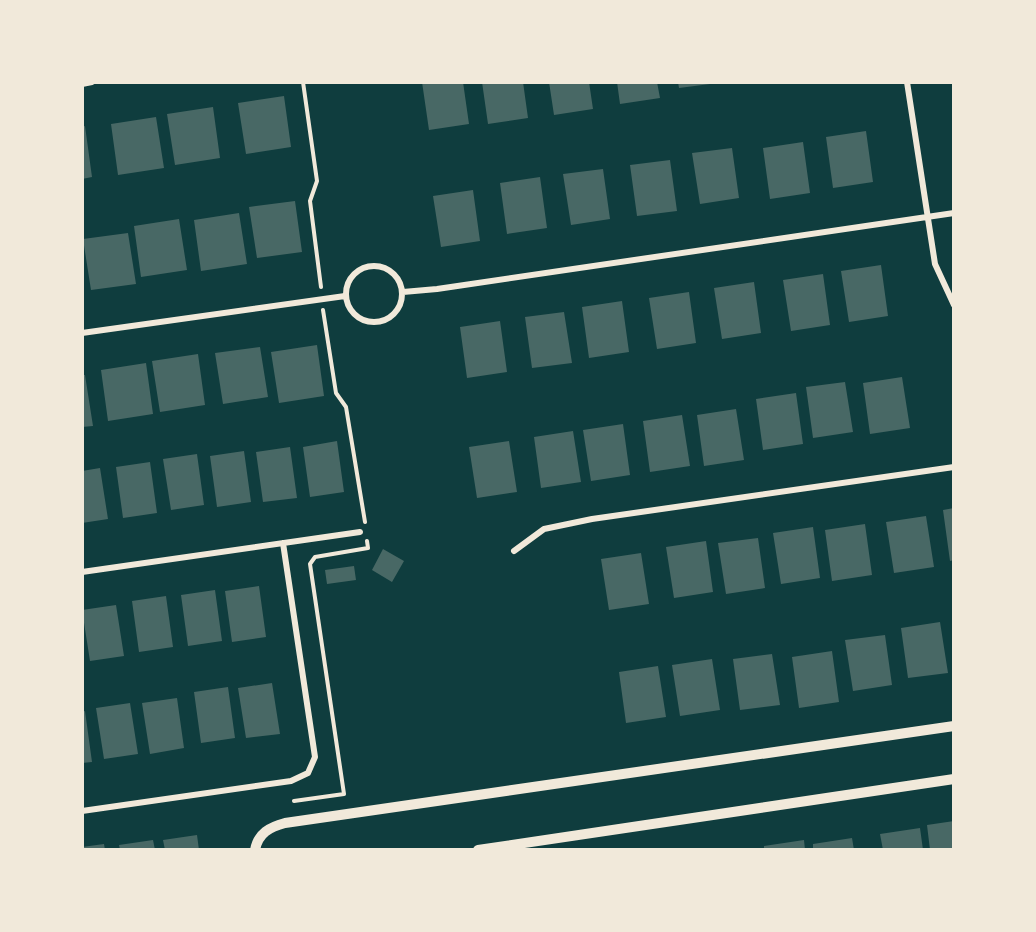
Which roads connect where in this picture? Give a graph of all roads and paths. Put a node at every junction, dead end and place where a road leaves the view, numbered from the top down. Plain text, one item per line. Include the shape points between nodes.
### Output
1 (92, 82) edge
2 (303, 82) edge
3 (907, 82) edge
4 (82, 84) edge
5 (954, 213) edge
6 (926, 217) junction
7 (403, 292) junction
8 (345, 296) junction
9 (321, 298) junction
10 (954, 305) edge
11 (82, 333) edge
12 (954, 467) edge
13 (363, 530) joint
14 (367, 538) dead end
15 (283, 543) junction
16 (514, 551) dead end
17 (82, 572) edge
18 (954, 726) edge
19 (954, 779) edge
20 (291, 781) junction
21 (294, 801) junction
22 (82, 811) edge
23 (296, 822) junction
24 (255, 849) edge
25 (478, 849) edge

1 - 4 street
2 - 9 path via 317,182 310,201
3 - 6 street
5 - 6 street
6 - 7 street
6 - 10 street via 935,264
7 - 8 street via 396,312 380,322 358,318
7 - 8 street via 398,277 373,265 363,267 350,278
8 - 9 street
9 - 11 street
9 - 13 path via 336,393 346,407
12 - 16 street via 592,519 543,529
13 - 15 street
14 - 21 path via 368,548 315,557 310,564 344,794
15 - 17 street
15 - 20 street via 315,757 308,773
18 - 23 street
19 - 25 street
20 - 21 path
20 - 22 street
21 - 23 path
23 - 24 street via 271,827 262,834

